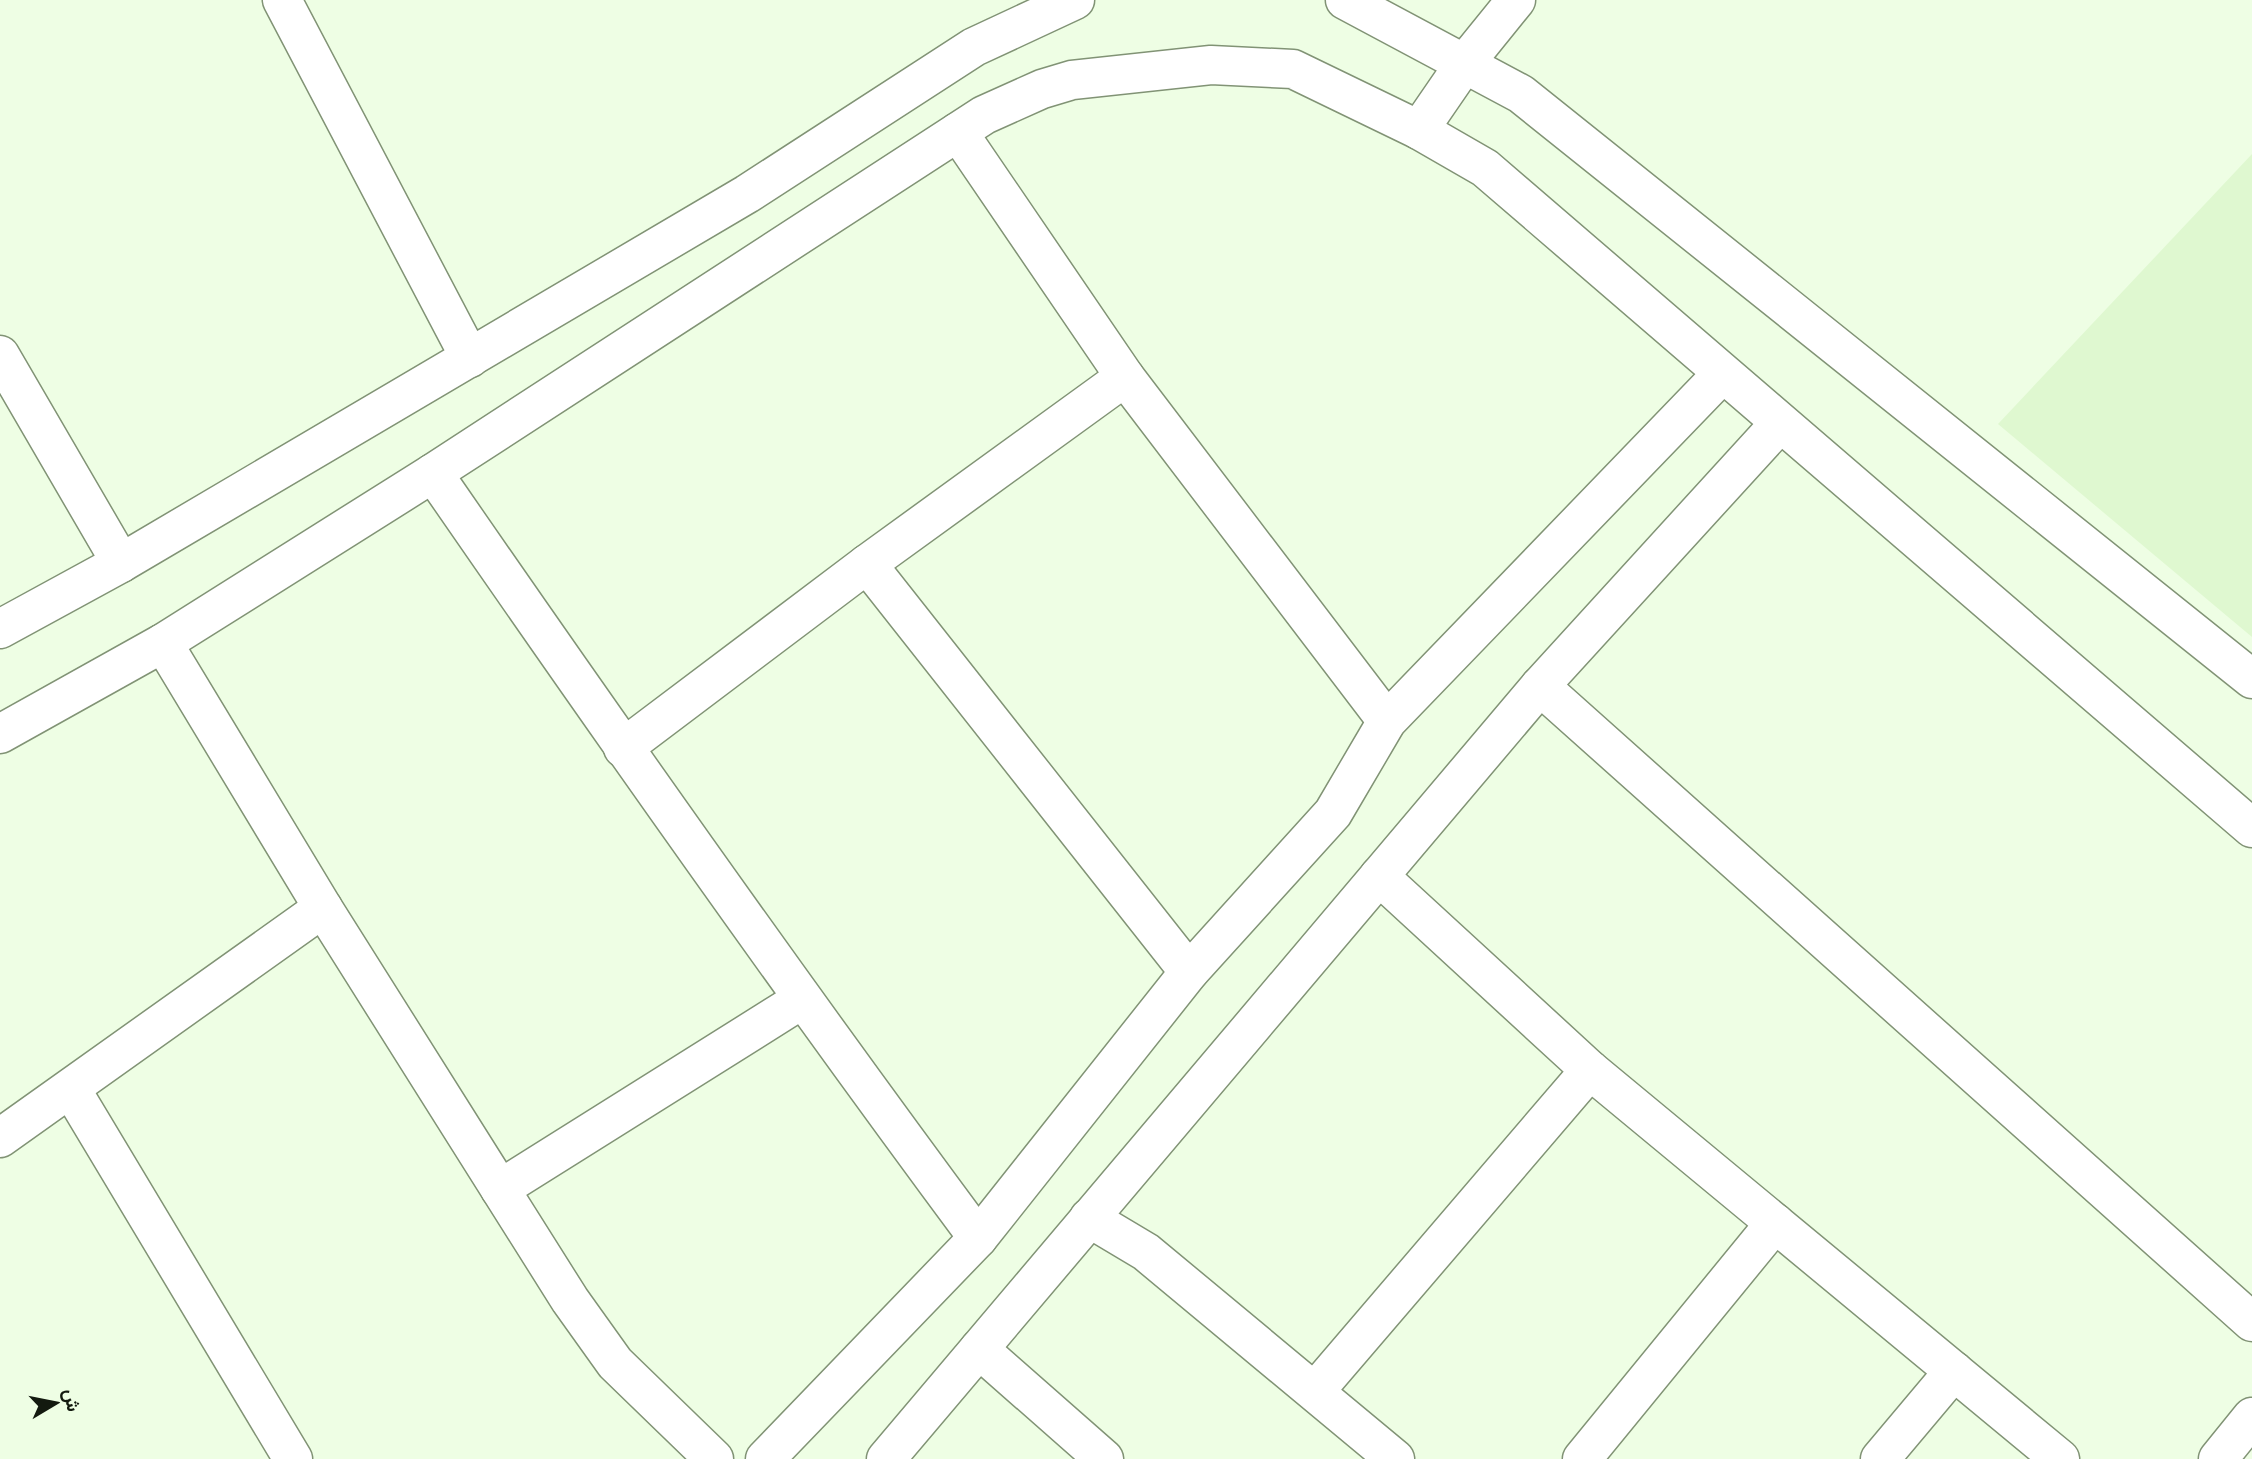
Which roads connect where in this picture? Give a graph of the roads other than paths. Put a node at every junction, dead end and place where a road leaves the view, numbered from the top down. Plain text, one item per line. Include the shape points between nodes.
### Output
1 (282, 0) edge
2 (1075, 0) edge
3 (1345, 0) edge
4 (1516, 0) edge
5 (1465, 63) junction
6 (1419, 130) junction
7 (958, 132) junction
8 (0, 355) edge
9 (470, 358) junction
10 (1722, 374) junction
11 (1125, 377) junction
12 (1780, 424) junction
13 (433, 473) junction
14 (121, 563) junction
15 (867, 564) junction
16 (0, 629) edge
17 (163, 643) junction
18 (2252, 679) edge
19 (1539, 686) junction
20 (1387, 721) junction
21 (0, 734) edge
22 (623, 748) junction
23 (2252, 828) edge
24 (1379, 876) junction
25 (323, 908) junction
26 (1189, 972) junction
27 (802, 1000) junction
28 (1590, 1070) junction
29 (71, 1088) junction
30 (0, 1138) edge
31 (500, 1189) junction
32 (1089, 1219) junction
33 (1775, 1223) junction
34 (978, 1238) junction
35 (2252, 1322) edge
36 (979, 1349) junction
37 (1954, 1371) junction
38 (1315, 1390) junction
39 (2252, 1418) edge
40 (293, 1459) edge
41 (714, 1459) edge
42 (765, 1459) edge
43 (886, 1459) edge
44 (1104, 1459) edge
45 (1395, 1459) edge
46 (1583, 1459) edge
47 (1880, 1459) edge
48 (2060, 1459) edge
49 (2218, 1459) edge

1 - 9 street
2 - 9 street via 974,47 747,194
3 - 5 street
4 - 5 street
5 - 6 street
5 - 18 street via 1521,94
6 - 7 street via 1293,69 1211,65 1072,80 1012,100
6 - 10 street via 1485,169
7 - 11 street
7 - 13 street
8 - 14 street
9 - 14 street
10 - 12 street
10 - 20 street
11 - 15 street
11 - 20 street
12 - 19 street
12 - 23 street
13 - 17 street
13 - 22 street
14 - 16 street
15 - 22 street
15 - 26 street
17 - 21 street
17 - 25 street
19 - 24 street
19 - 35 street
20 - 26 street via 1333,813
22 - 27 street
24 - 28 street
24 - 32 street
25 - 29 street
25 - 31 street
26 - 34 street
27 - 31 street
27 - 34 street
28 - 33 street
28 - 38 street
29 - 30 street
29 - 40 street
31 - 41 street via 615,1363
32 - 36 street
32 - 38 street via 1146,1252
33 - 37 street
33 - 46 street
34 - 42 street
36 - 43 street
36 - 44 street
37 - 47 street
37 - 48 street
38 - 45 street
39 - 49 street

